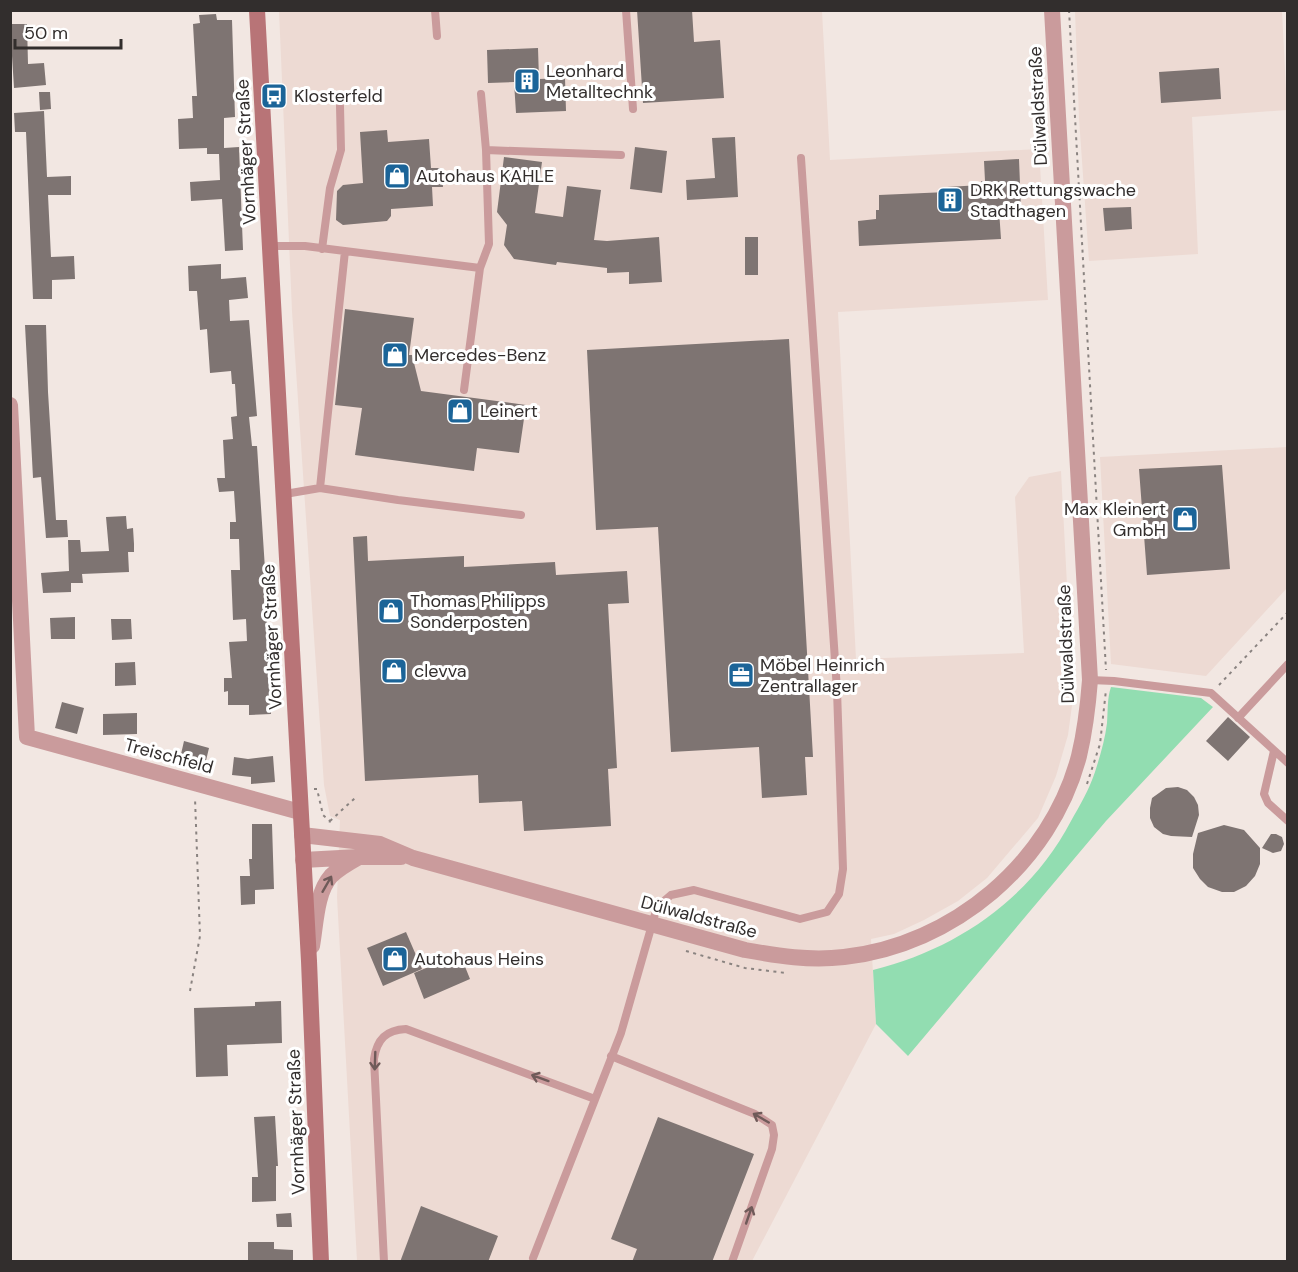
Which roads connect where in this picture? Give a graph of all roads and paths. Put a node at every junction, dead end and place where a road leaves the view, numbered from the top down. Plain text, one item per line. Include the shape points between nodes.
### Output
1 (257, 10) edge
2 (435, 10) edge
3 (626, 10) edge
4 (1052, 10) edge
5 (1069, 10) edge
6 (437, 36) dead end
7 (481, 94) dead end
8 (340, 106) dead end
9 (633, 108) dead end
10 (486, 150) junction
11 (621, 155) dead end
12 (801, 158) dead end
13 (271, 246) junction
14 (322, 249) junction
15 (345, 251) junction
16 (480, 268) junction
17 (464, 390) dead end
18 (10, 405) edge
19 (320, 488) junction
20 (285, 494) junction
21 (521, 516) dead end
22 (15, 598) edge
23 (1287, 612) edge
24 (1287, 664) edge
25 (1090, 680) junction
26 (1107, 680) junction
27 (1211, 693) junction
28 (1238, 718) junction
29 (1274, 751) junction
30 (1287, 763) edge
31 (195, 783) junction
32 (299, 790) junction
33 (1083, 791) dead end
34 (355, 798) dead end
35 (300, 812) junction
36 (1287, 821) edge
37 (329, 829) junction
38 (302, 835) junction
39 (359, 856) junction
40 (413, 858) junction
41 (303, 860) junction
42 (651, 924) junction
43 (677, 949) dead end
44 (309, 961) junction
45 (792, 973) dead end
46 (190, 991) dead end
47 (611, 1056) junction
48 (595, 1099) junction
49 (533, 1258) dead end
50 (321, 1262) edge
51 (384, 1262) edge
52 (732, 1262) edge

1 - 13 main road, Vornhäger Straße
2 - 6 lane
3 - 9 lane
4 - 25 street, Dülwaldstraße
5 - 26 path
7 - 10 lane
8 - 14 lane via 340,150 330,188
10 - 11 lane
10 - 16 lane via 489,244
12 - 42 lane via 837,690 843,869 839,894 827,912 800,919 694,890 671,895 657,907
13 - 14 lane
13 - 20 main road, Vornhäger Straße
14 - 15 lane
15 - 16 lane
15 - 19 lane
16 - 17 lane
18 - 22 street
19 - 20 lane
19 - 21 lane
20 - 32 main road, Vornhäger Straße
22 - 31 street, Treischfeld via 27,737
23 - 27 path
24 - 28 lane
25 - 26 lane
25 - 42 street, Dülwaldstraße via 1087,720 1078,758 1046,832 990,894 953,920 915,939 878,951 814,958 744,950
26 - 27 lane
26 - 33 path via 1100,744
27 - 28 lane
28 - 29 lane
29 - 30 lane
29 - 36 lane via 1264,794
31 - 35 street, Treischfeld
31 - 46 path via 200,936
32 - 35 main road, Vornhäger Straße
32 - 37 path via 317,789
34 - 37 path
35 - 38 main road, Vornhäger Straße
37 - 38 street, Dülwaldstraße
37 - 40 street, Dülwaldstraße
38 - 41 main road, Vornhäger Straße
39 - 40 street, Dülwaldstraße
39 - 41 street, Dülwaldstraße
44 -> 39 street via 325,884
40 - 42 street, Dülwaldstraße
41 - 44 main road, Vornhäger Straße
42 - 47 lane
43 - 45 path via 745,968
44 - 50 main road, Vornhäger Straße
47 - 48 lane
52 -> 47 lane via 772,1149 772,1125 755,1114
48 - 49 lane
48 -> 51 lane via 406,1029 394,1029 382,1037 374,1059

